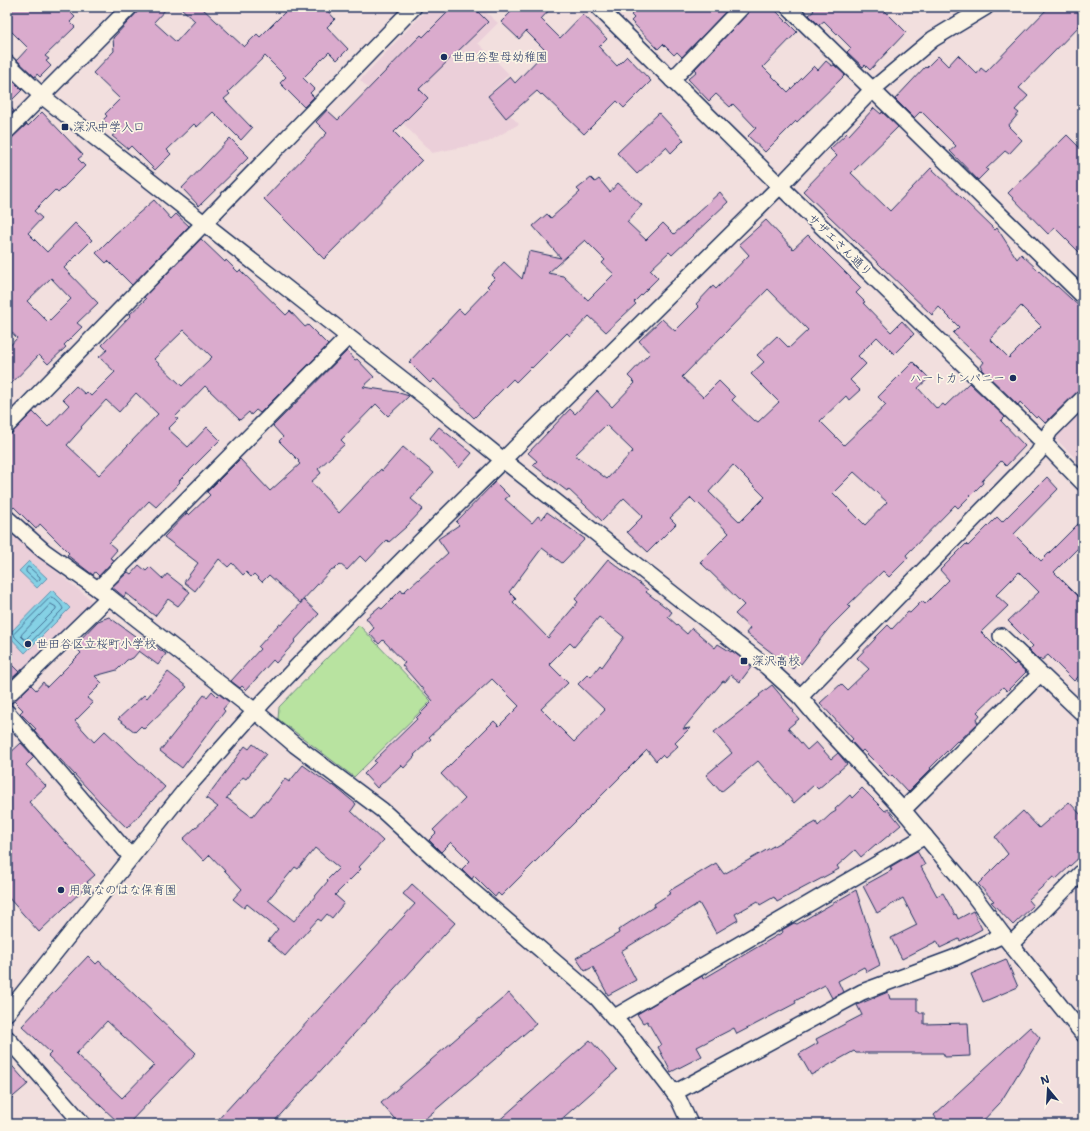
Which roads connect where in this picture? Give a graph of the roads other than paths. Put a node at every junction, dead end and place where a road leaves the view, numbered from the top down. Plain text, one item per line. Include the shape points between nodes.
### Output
1 (130, 7) edge
2 (414, 7) edge
3 (598, 7) edge
4 (742, 7) edge
5 (788, 7) edge
6 (986, 7) edge
7 (7, 63) edge
8 (672, 80) junction
9 (872, 90) junction
10 (42, 96) junction
11 (7, 131) edge
12 (780, 186) junction
13 (204, 224) junction
14 (1083, 296) edge
15 (348, 337) junction
16 (1083, 398) edge
17 (7, 426) edge
18 (1044, 443) junction
19 (503, 460) junction
20 (1083, 483) edge
21 (7, 518) edge
22 (104, 593) junction
23 (1001, 636) dead end
24 (1040, 674) junction
25 (7, 696) edge
26 (800, 697) junction
27 (255, 711) junction
28 (7, 712) edge
29 (1083, 714) edge
30 (903, 810) junction
31 (925, 836) junction
32 (131, 857) junction
33 (1083, 871) edge
34 (1007, 939) junction
35 (7, 1013) edge
36 (613, 1018) junction
37 (1083, 1034) edge
38 (7, 1038) edge
39 (674, 1093) junction
40 (83, 1124) edge
41 (690, 1124) edge

1 - 10 street
2 - 13 street
3 - 8 street, サザエさん通り
4 - 8 street
5 - 9 street
6 - 9 street via 933,39
7 - 10 street
8 - 12 street, サザエさん通り
9 - 12 street
9 - 14 street
10 - 11 street
10 - 13 street
12 - 18 street, サザエさん通り
12 - 19 street
13 - 15 street
13 - 17 street
15 - 19 street
15 - 22 street
16 - 18 street via 1050,431
18 - 20 street, サザエさん通り
18 - 26 street via 1038,453
19 - 26 street via 767,667
19 - 27 street
21 - 22 street via 44,552
22 - 25 street
22 - 27 street
23 - 24 street
24 - 29 street
24 - 30 street
26 - 30 street
27 - 32 street via 185,790
27 - 36 street via 295,745 382,810 596,998
28 - 32 street
30 - 31 street
31 - 34 street
31 - 36 street
32 - 35 street
33 - 34 street
34 - 37 street
34 - 39 street via 862,992
36 - 39 street
38 - 40 street
39 - 41 street

